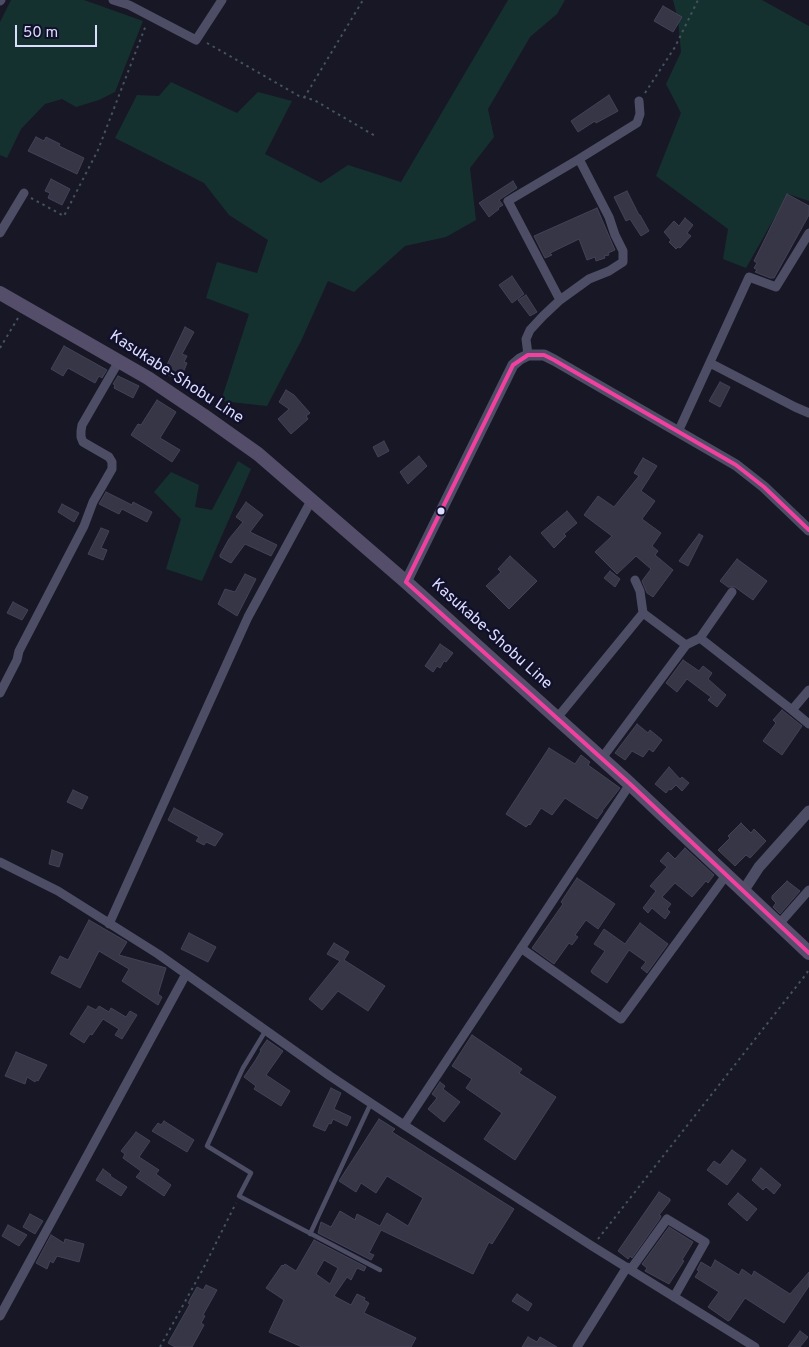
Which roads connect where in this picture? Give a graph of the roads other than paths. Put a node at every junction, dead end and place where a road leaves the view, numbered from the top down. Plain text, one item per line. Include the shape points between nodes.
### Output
1 (113, 0) edge
2 (222, 0) edge
3 (639, 101) road end
4 (580, 160) junction
5 (24, 193) road end
6 (0, 233) edge
7 (809, 234) edge
8 (0, 293) edge
9 (560, 300) junction
10 (528, 355) junction
11 (119, 360) junction
12 (710, 363) junction
13 (809, 413) edge
14 (678, 432) junction
15 (311, 501) junction
16 (809, 530) edge
17 (635, 580) dead end
18 (406, 582) junction
19 (732, 592) dead end
20 (643, 613) junction
21 (700, 638) junction
22 (686, 645) junction
23 (809, 690) edge
24 (0, 694) edge
25 (792, 710) junction
26 (556, 718) junction
27 (809, 724) edge
28 (602, 758) junction
29 (630, 784) junction
30 (809, 811) edge
31 (0, 862) edge
32 (727, 874) junction
33 (744, 890) junction
34 (809, 890) edge
35 (109, 924) junction
36 (779, 924) junction
37 (521, 948) junction
38 (809, 953) edge
39 (186, 974) junction
40 (266, 1030) junction
41 (371, 1103) junction
42 (404, 1125) junction
43 (310, 1234) junction
44 (629, 1268) junction
45 (380, 1270) dead end
46 (674, 1296) junction
47 (0, 1316) edge
48 (576, 1347) edge
49 (755, 1347) edge

1 - 2 street via 196,40
3 - 4 street via 640,114 636,123
4 - 9 street via 609,217 623,251 623,262 589,279
4 - 9 street via 508,201
5 - 6 street
7 - 12 street via 776,287 749,277
8 - 11 main road, Kasukabe-Shobu Line
9 - 10 street via 530,330 526,339
10 - 14 street via 544,355 554,360
10 - 18 street via 513,365
11 - 15 main road, Kasukabe-Shobu Line via 258,454
11 - 24 street via 81,431 83,442 109,457 112,469 19,650
12 - 13 street
12 - 14 street
14 - 16 street via 750,475
15 - 18 main road, Kasukabe-Shobu Line
15 - 35 street via 248,617
17 - 20 street
18 - 26 main road, Kasukabe-Shobu Line
19 - 21 street
20 - 22 street
20 - 26 street
21 - 22 street
21 - 25 street
22 - 28 street
23 - 25 street
25 - 27 street
26 - 28 main road, Kasukabe-Shobu Line
28 - 29 main road, Kasukabe-Shobu Line
29 - 32 main road, Kasukabe-Shobu Line
29 - 37 street
30 - 33 street via 759,867
31 - 35 street via 58,891
32 - 33 main road, Kasukabe-Shobu Line
32 - 37 street via 621,1019
33 - 36 main road, Kasukabe-Shobu Line
34 - 36 street
35 - 39 street
36 - 38 main road, Kasukabe-Shobu Line
37 - 42 street
39 - 40 street
39 - 47 street
40 - 41 street
40 - 43 lane via 207,1146 251,1173 240,1196
41 - 42 street
41 - 43 lane
42 - 44 street
43 - 45 lane
44 - 46 street
44 - 46 street via 667,1219 705,1242
44 - 48 street
46 - 49 street

